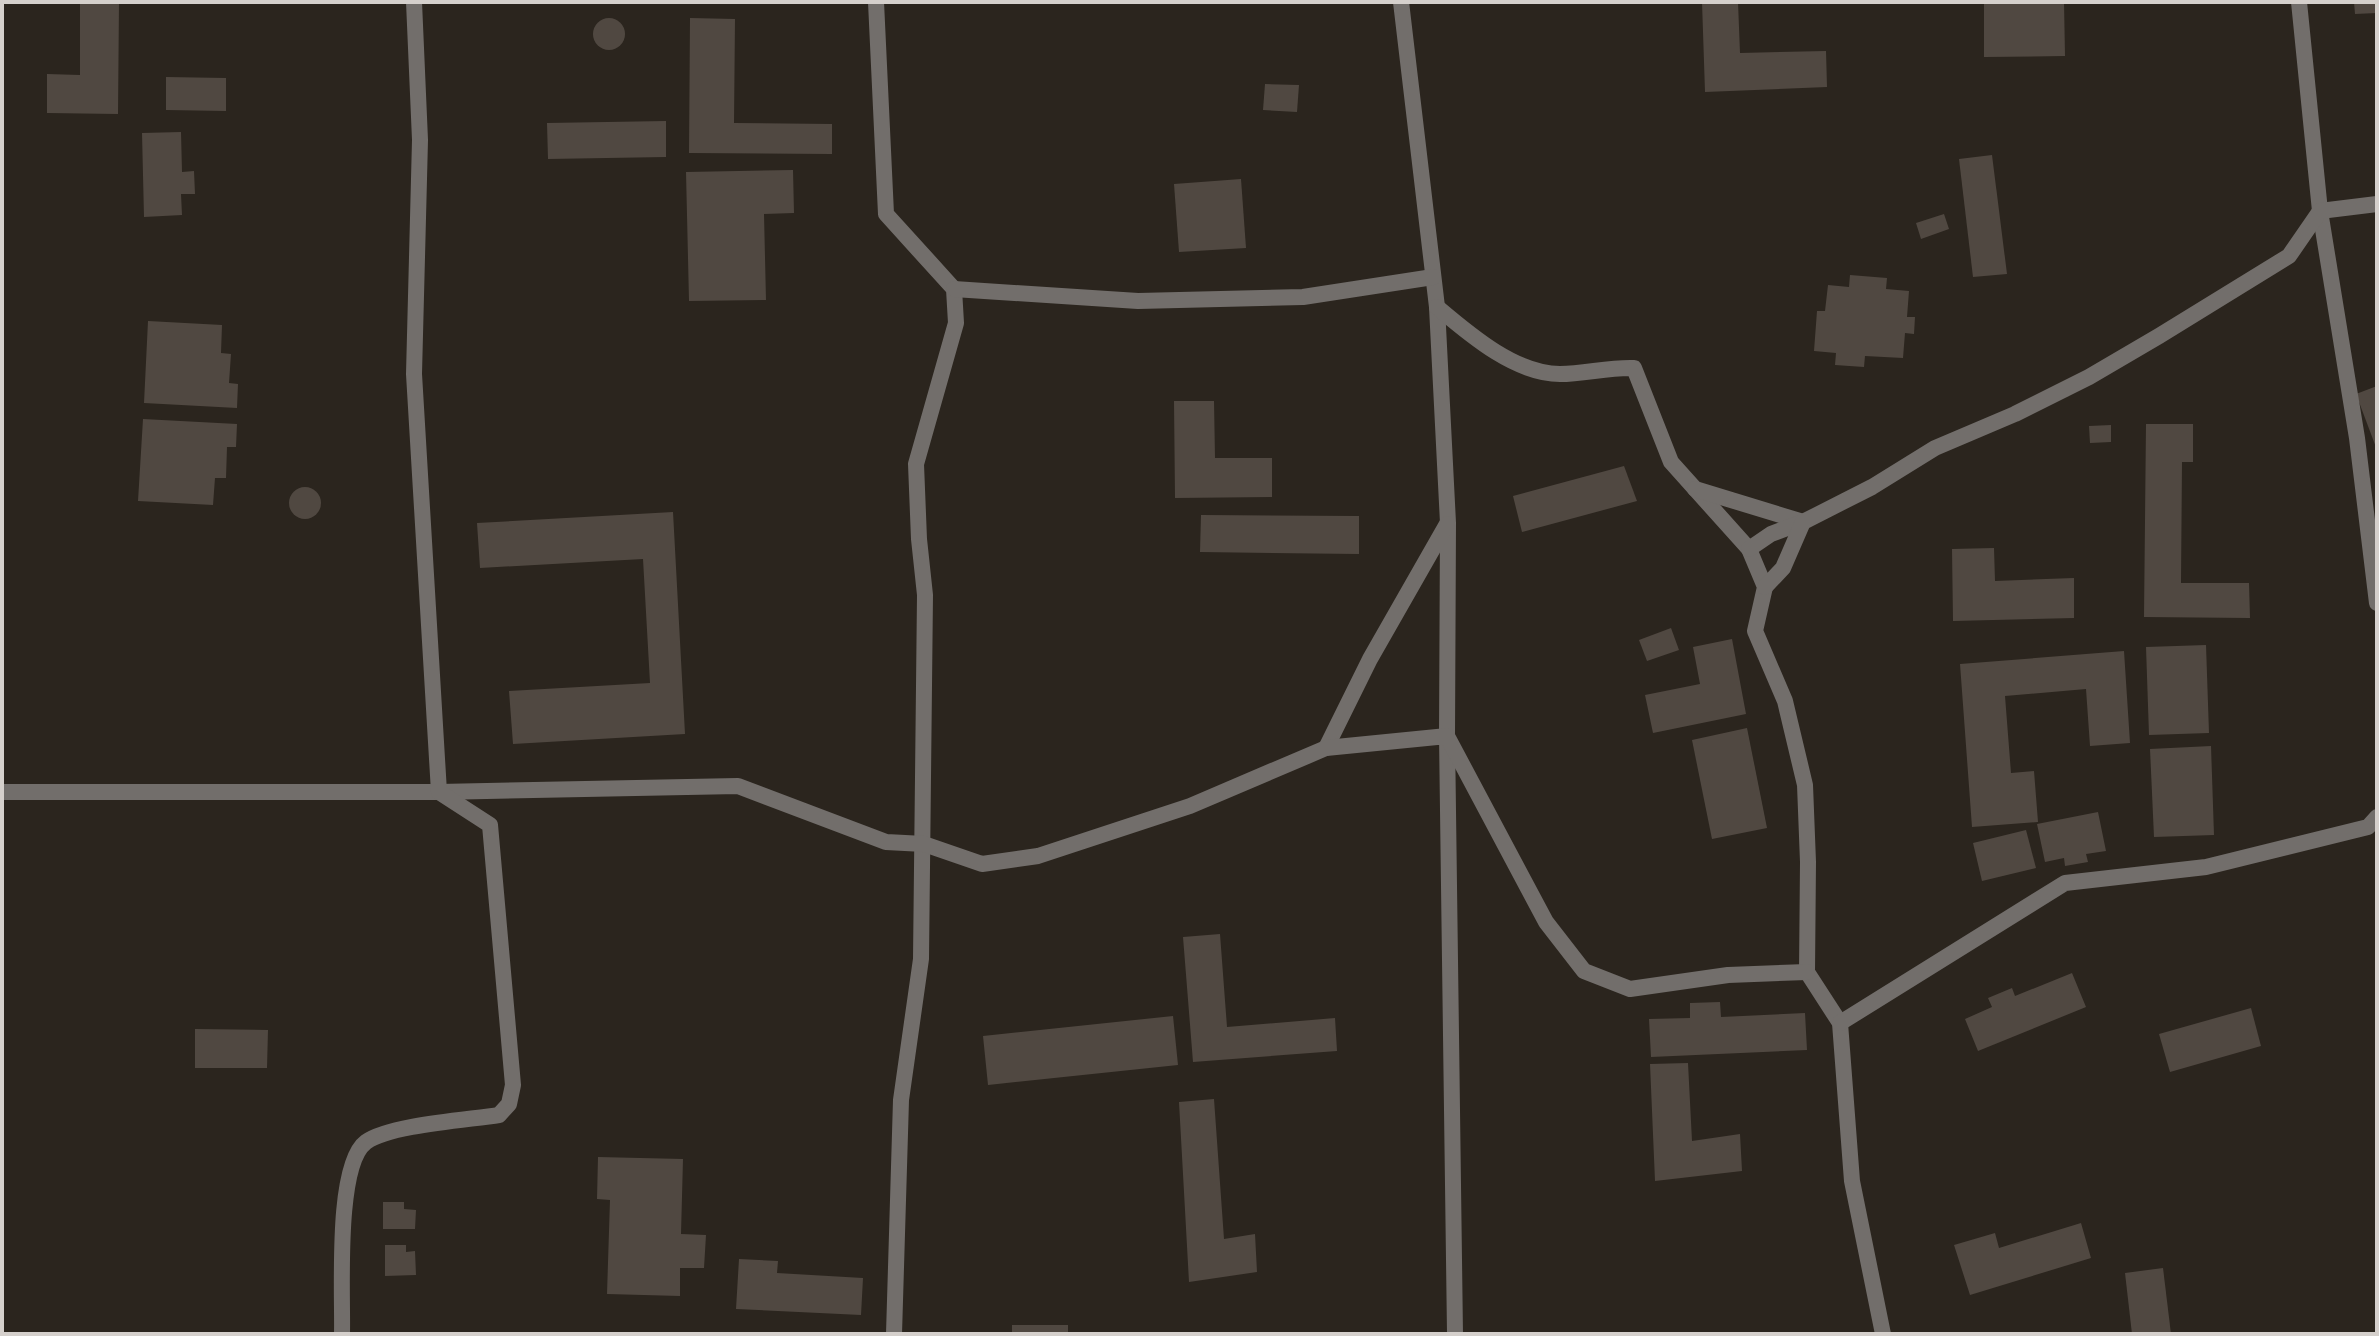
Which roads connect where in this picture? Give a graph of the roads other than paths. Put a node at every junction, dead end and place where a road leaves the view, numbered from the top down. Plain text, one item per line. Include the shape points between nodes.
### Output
1 (414, 2) edge
2 (876, 2) edge
3 (1401, 2) edge
4 (2299, 2) edge
5 (2377, 204) edge
6 (2320, 211) junction
7 (1433, 277) junction
8 (954, 289) junction
9 (1437, 307) junction
10 (1693, 488) junction
11 (1803, 522) junction
12 (1448, 523) junction
13 (1749, 549) junction
14 (1765, 587) junction
15 (2377, 603) edge
16 (1447, 736) junction
17 (1326, 748) junction
18 (2, 792) edge
19 (439, 792) junction
20 (2377, 817) edge
21 (924, 844) junction
22 (1807, 972) junction
23 (1840, 1023) junction
24 (342, 1334) edge
25 (894, 1334) edge
26 (1455, 1334) edge
27 (1883, 1334) edge

1 - 19 street via 420,140 414,374
2 - 8 street via 886,214
3 - 7 street
4 - 6 street
5 - 6 street
6 - 11 street via 2289,256 2159,336 2015,414 1935,448
6 - 15 street
7 - 8 street via 1273,298 1138,301
7 - 9 street
8 - 21 street via 956,323 916,464 925,595
9 - 10 street via 1516,364 1558,374 1634,368 1671,462
9 - 12 street
10 - 11 street
10 - 13 street
11 - 13 street
11 - 14 street via 1783,568
12 - 16 street
12 - 17 street
13 - 14 street
14 - 22 street via 1755,631 1785,701 1805,785
16 - 17 street
16 - 22 street via 1546,922 1584,971 1630,989 1728,975
16 - 26 street
17 - 21 street via 1190,806 1038,856 982,864
18 - 19 street
19 - 21 street via 738,786 886,842
19 - 24 street via 490,825 513,1085 509,1104 499,1115 390,1132 365,1142 352,1160 345,1191
20 - 23 street via 2368,827 2206,867 2065,883
21 - 25 street via 921,959 901,1100
22 - 23 street
23 - 27 street via 1852,1181

